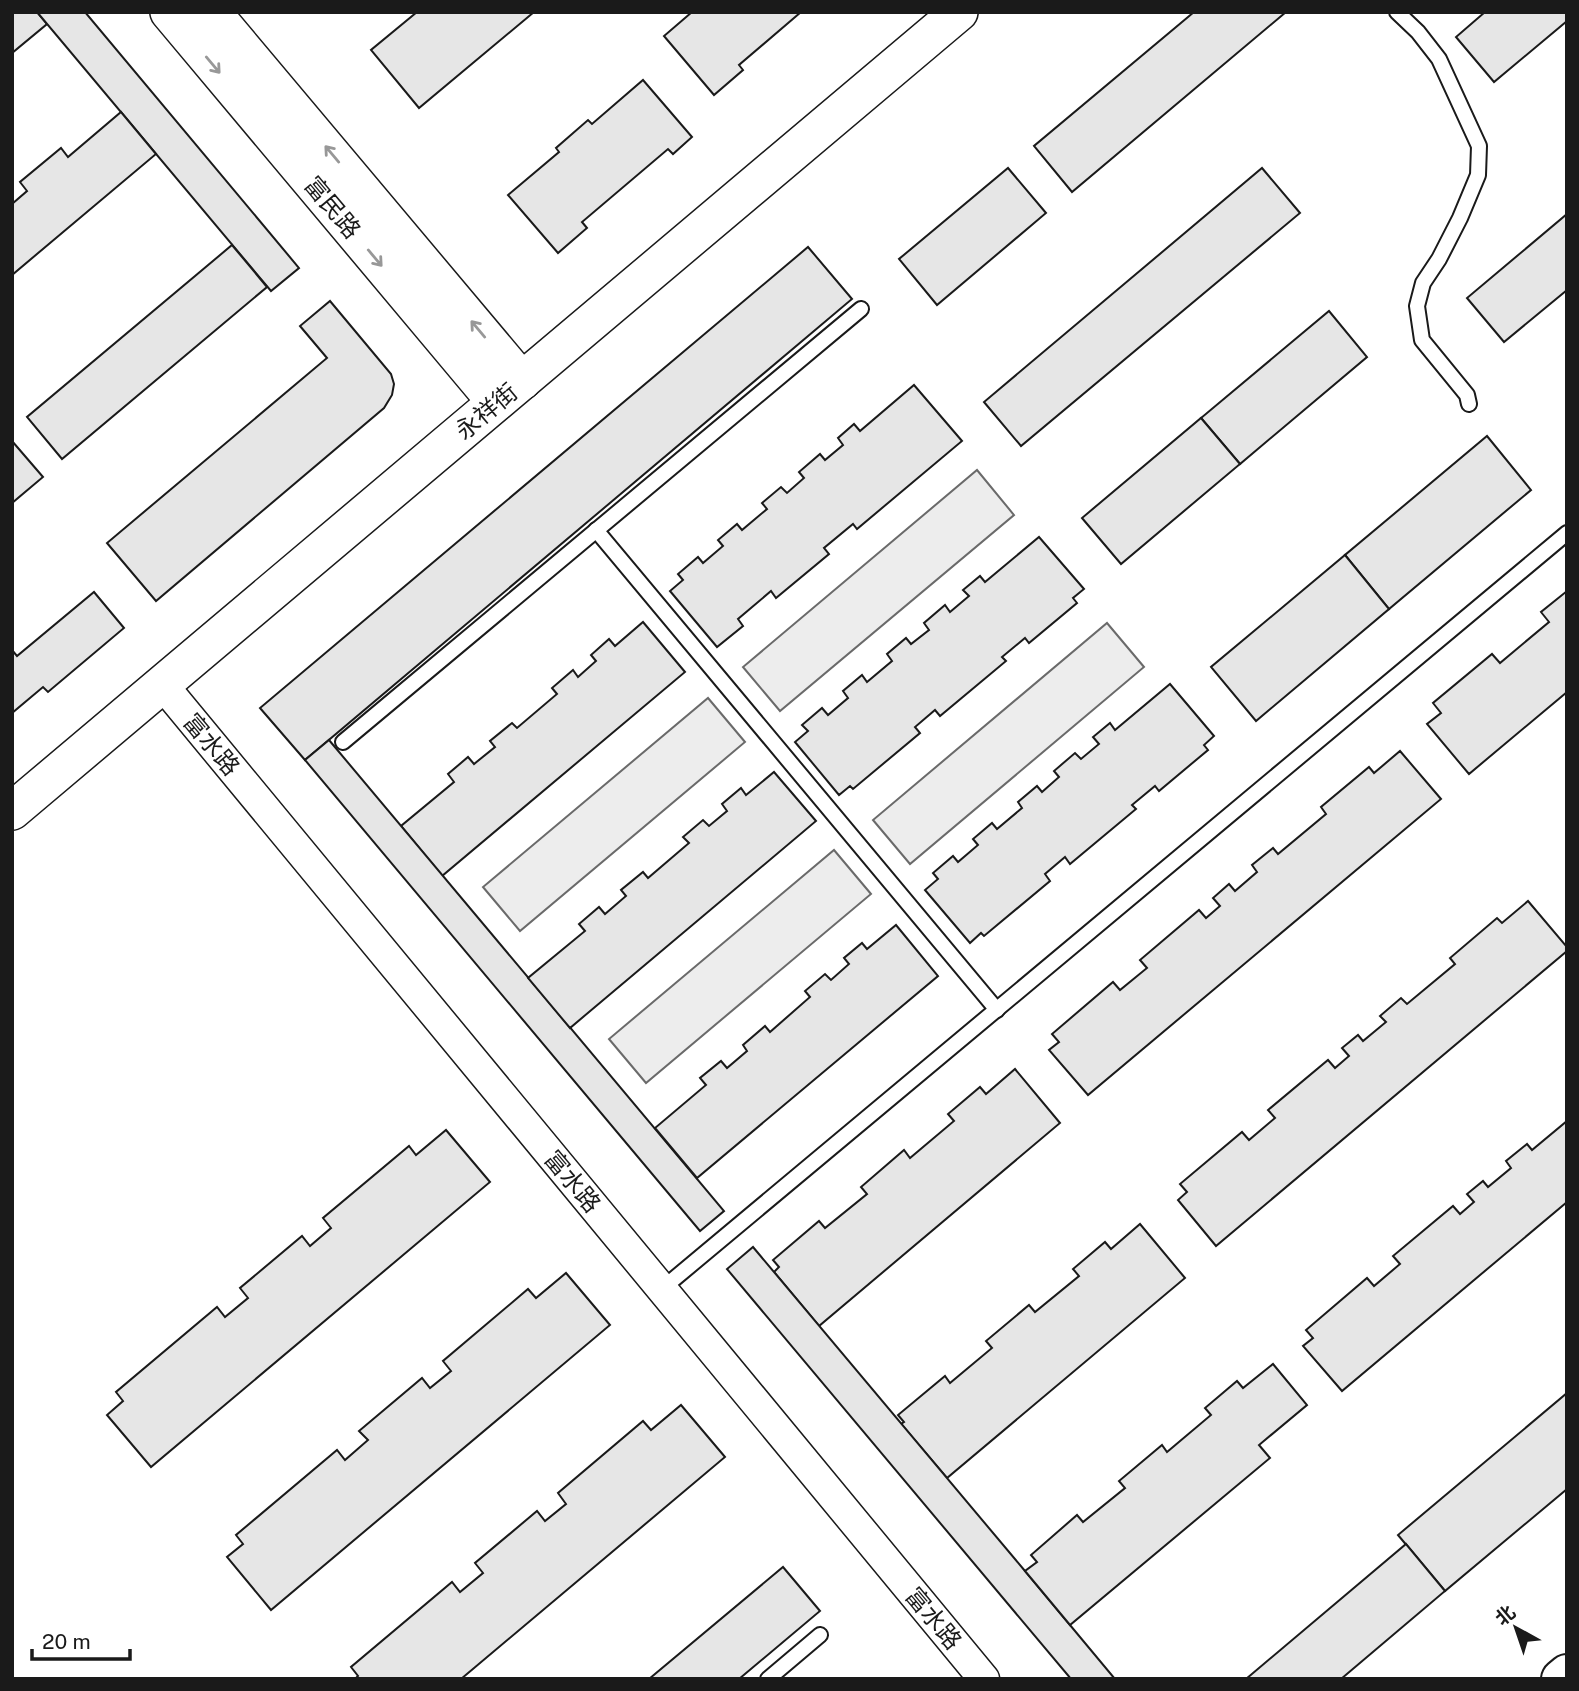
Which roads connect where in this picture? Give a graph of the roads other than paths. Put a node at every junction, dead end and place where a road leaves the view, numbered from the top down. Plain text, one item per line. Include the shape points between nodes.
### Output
1 (169, 12) edge
2 (212, 12) edge
3 (960, 12) edge
4 (1397, 12) edge
5 (861, 309) dead end
6 (509, 392) junction
7 (1469, 404) dead end
8 (596, 530) junction
9 (1567, 533) edge
10 (162, 684) junction
11 (343, 742) dead end
12 (12, 811) edge
13 (997, 1010) junction
14 (662, 1289) junction
15 (820, 1635) dead end
16 (1567, 1674) edge
17 (768, 1679) edge
18 (984, 1679) edge
19 (1560, 1679) edge

1 -> 6 street, 富民路
6 -> 2 street, 富民路
3 - 6 street, 永祥街
4 - 7 lane via 1439,60 1479,146 1478,175 1423,283 1418,306 1422,340 1467,395
5 - 8 lane
6 - 10 street, 永祥街
8 - 11 lane
8 - 13 lane
9 - 13 lane
10 - 12 street, 永祥街
10 - 14 street, 富水路
13 - 14 lane
14 - 18 street, 富水路
15 - 17 lane
16 - 19 main road

